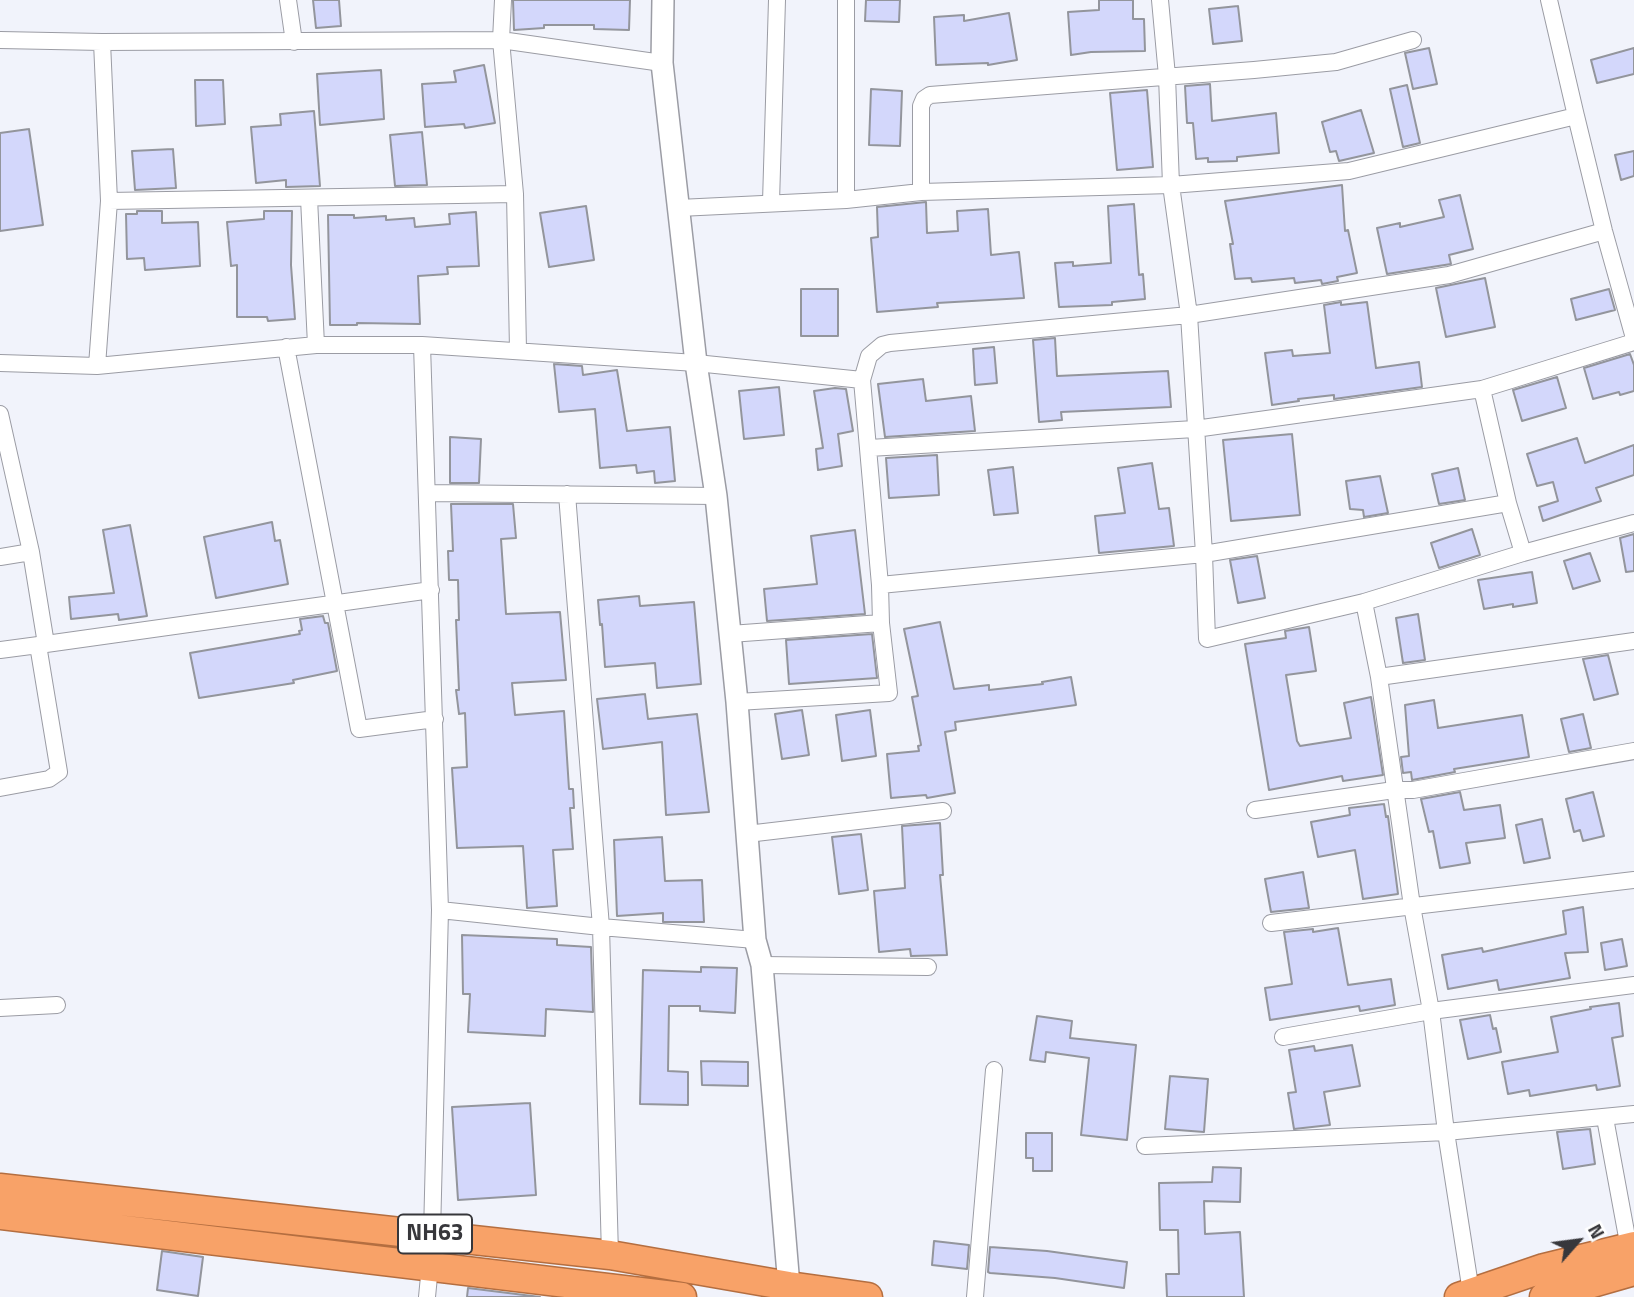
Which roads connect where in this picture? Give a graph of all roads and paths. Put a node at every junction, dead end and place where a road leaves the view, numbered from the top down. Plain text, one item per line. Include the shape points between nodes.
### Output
1 (288, 0) edge
2 (503, 0) edge
3 (663, 0) edge
4 (778, 0) edge
5 (846, 0) edge
6 (1160, 0) edge
7 (1549, 0) edge
8 (0, 40) edge
9 (501, 40) junction
10 (1413, 40) dead end
11 (103, 42) junction
12 (294, 42) junction
13 (662, 63) junction
14 (1167, 76) junction
15 (1576, 116) junction
16 (1171, 185) junction
17 (921, 191) junction
18 (515, 194) junction
19 (309, 198) junction
20 (846, 200) junction
21 (109, 201) junction
22 (771, 202) junction
23 (679, 208) junction
24 (1604, 231) junction
25 (1189, 315) junction
26 (1634, 340) edge
27 (316, 345) junction
28 (422, 345) junction
29 (286, 347) junction
30 (517, 350) junction
31 (0, 363) edge
32 (696, 363) junction
33 (97, 366) junction
34 (862, 380) junction
35 (1482, 389) junction
36 (0, 414) edge
37 (1195, 429) junction
38 (869, 448) junction
39 (427, 493) junction
40 (567, 494) junction
41 (716, 496) junction
42 (1508, 503) junction
43 (1634, 523) edge
44 (31, 552) junction
45 (1523, 553) junction
46 (1204, 554) junction
47 (0, 556) edge
48 (880, 585) junction
49 (431, 590) junction
50 (1364, 602) junction
51 (334, 603) junction
52 (881, 623) junction
53 (730, 634) junction
54 (1634, 641) edge
55 (42, 645) junction
56 (0, 650) edge
57 (1379, 677) junction
58 (737, 702) junction
59 (435, 719) junction
60 (1634, 751) edge
61 (0, 788) edge
62 (1394, 790) junction
63 (1255, 810) dead end
64 (943, 811) dead end
65 (747, 834) junction
66 (1634, 880) edge
67 (1412, 906) junction
68 (440, 910) junction
69 (1271, 923) dead end
70 (601, 927) junction
71 (755, 940) junction
72 (762, 965) junction
73 (928, 967) dead end
74 (1634, 985) edge
75 (57, 1005) dead end
76 (0, 1008) edge
77 (1432, 1011) junction
78 (1283, 1037) dead end
79 (994, 1070) dead end
80 (1634, 1114) edge
81 (1605, 1118) junction
82 (1446, 1132) junction
83 (1145, 1146) dead end
84 (0, 1188) edge
85 (0, 1215) edge
86 (432, 1234) junction
87 (610, 1255) junction
88 (1632, 1255) edge
89 (430, 1266) junction
90 (789, 1286) junction
91 (524, 1288) edge
92 (1465, 1294) edge
93 (651, 1295) edge
94 (1555, 1295) edge
95 (426, 1297) edge
96 (682, 1297) edge
97 (868, 1297) edge
98 (975, 1297) edge

1 - 12 street
2 - 9 street
3 - 13 street
4 - 22 street
5 - 20 street
6 - 14 street
7 - 15 street
8 - 11 street
9 - 12 street
9 - 13 street
9 - 18 street
10 - 14 street via 1336,62
11 - 12 street
11 - 21 street
13 - 23 street
14 - 16 street
14 - 17 street via 930,95 921,106
15 - 16 street via 1349,171
15 - 24 street
16 - 17 street
16 - 25 street
17 - 20 street
18 - 19 street
18 - 30 street
19 - 21 street
19 - 27 street
20 - 22 street
21 - 33 street
22 - 23 street
23 - 32 street
24 - 25 street via 1449,275
24 - 26 street
25 - 34 street via 890,343 869,356
25 - 37 street
26 - 35 street
27 - 28 street
27 - 29 street
28 - 30 street
28 - 39 street
29 - 33 street
29 - 51 street
30 - 32 street
31 - 33 street
32 - 34 street
32 - 41 street
34 - 38 street
35 - 37 street
35 - 42 street
36 - 44 street
37 - 38 street
37 - 46 street
38 - 48 street
39 - 40 street
39 - 49 street
40 - 41 street
40 - 70 street
41 - 53 street
42 - 45 street
42 - 46 street
43 - 45 street
44 - 47 street
44 - 55 street
45 - 50 street
46 - 48 street
46 - 50 street via 1207,639
48 - 52 street
49 - 51 street
49 - 59 street
50 - 57 street
51 - 55 street
51 - 59 street via 359,729
52 - 53 street
52 - 58 street via 889,694
53 - 58 street
54 - 57 street
55 - 56 street
55 - 61 street via 60,772 49,779
57 - 62 street
58 - 65 street
59 - 68 street
60 - 62 street
62 - 63 street
62 - 67 street
64 - 65 street
65 - 71 street
66 - 67 street
67 - 69 street
67 - 77 street
68 - 70 street
68 - 86 street
70 - 71 street
70 - 87 street
71 - 72 street
72 - 73 street
72 - 90 street
74 - 77 street
75 - 76 street
77 - 78 street
77 - 82 street
79 - 98 street
80 - 81 street
81 - 82 street
81 - 88 street
82 - 83 street
82 - 92 street
84 - 86 highway, NH63
85 - 89 highway, NH63
86 - 87 highway, NH63
87 - 90 highway, NH63
88 - 92 highway via 1544,1268
88 - 94 highway
89 - 91 highway, NH63
89 - 95 street
90 - 97 highway, NH63
91 - 93 highway, NH63
93 - 96 highway, NH63

